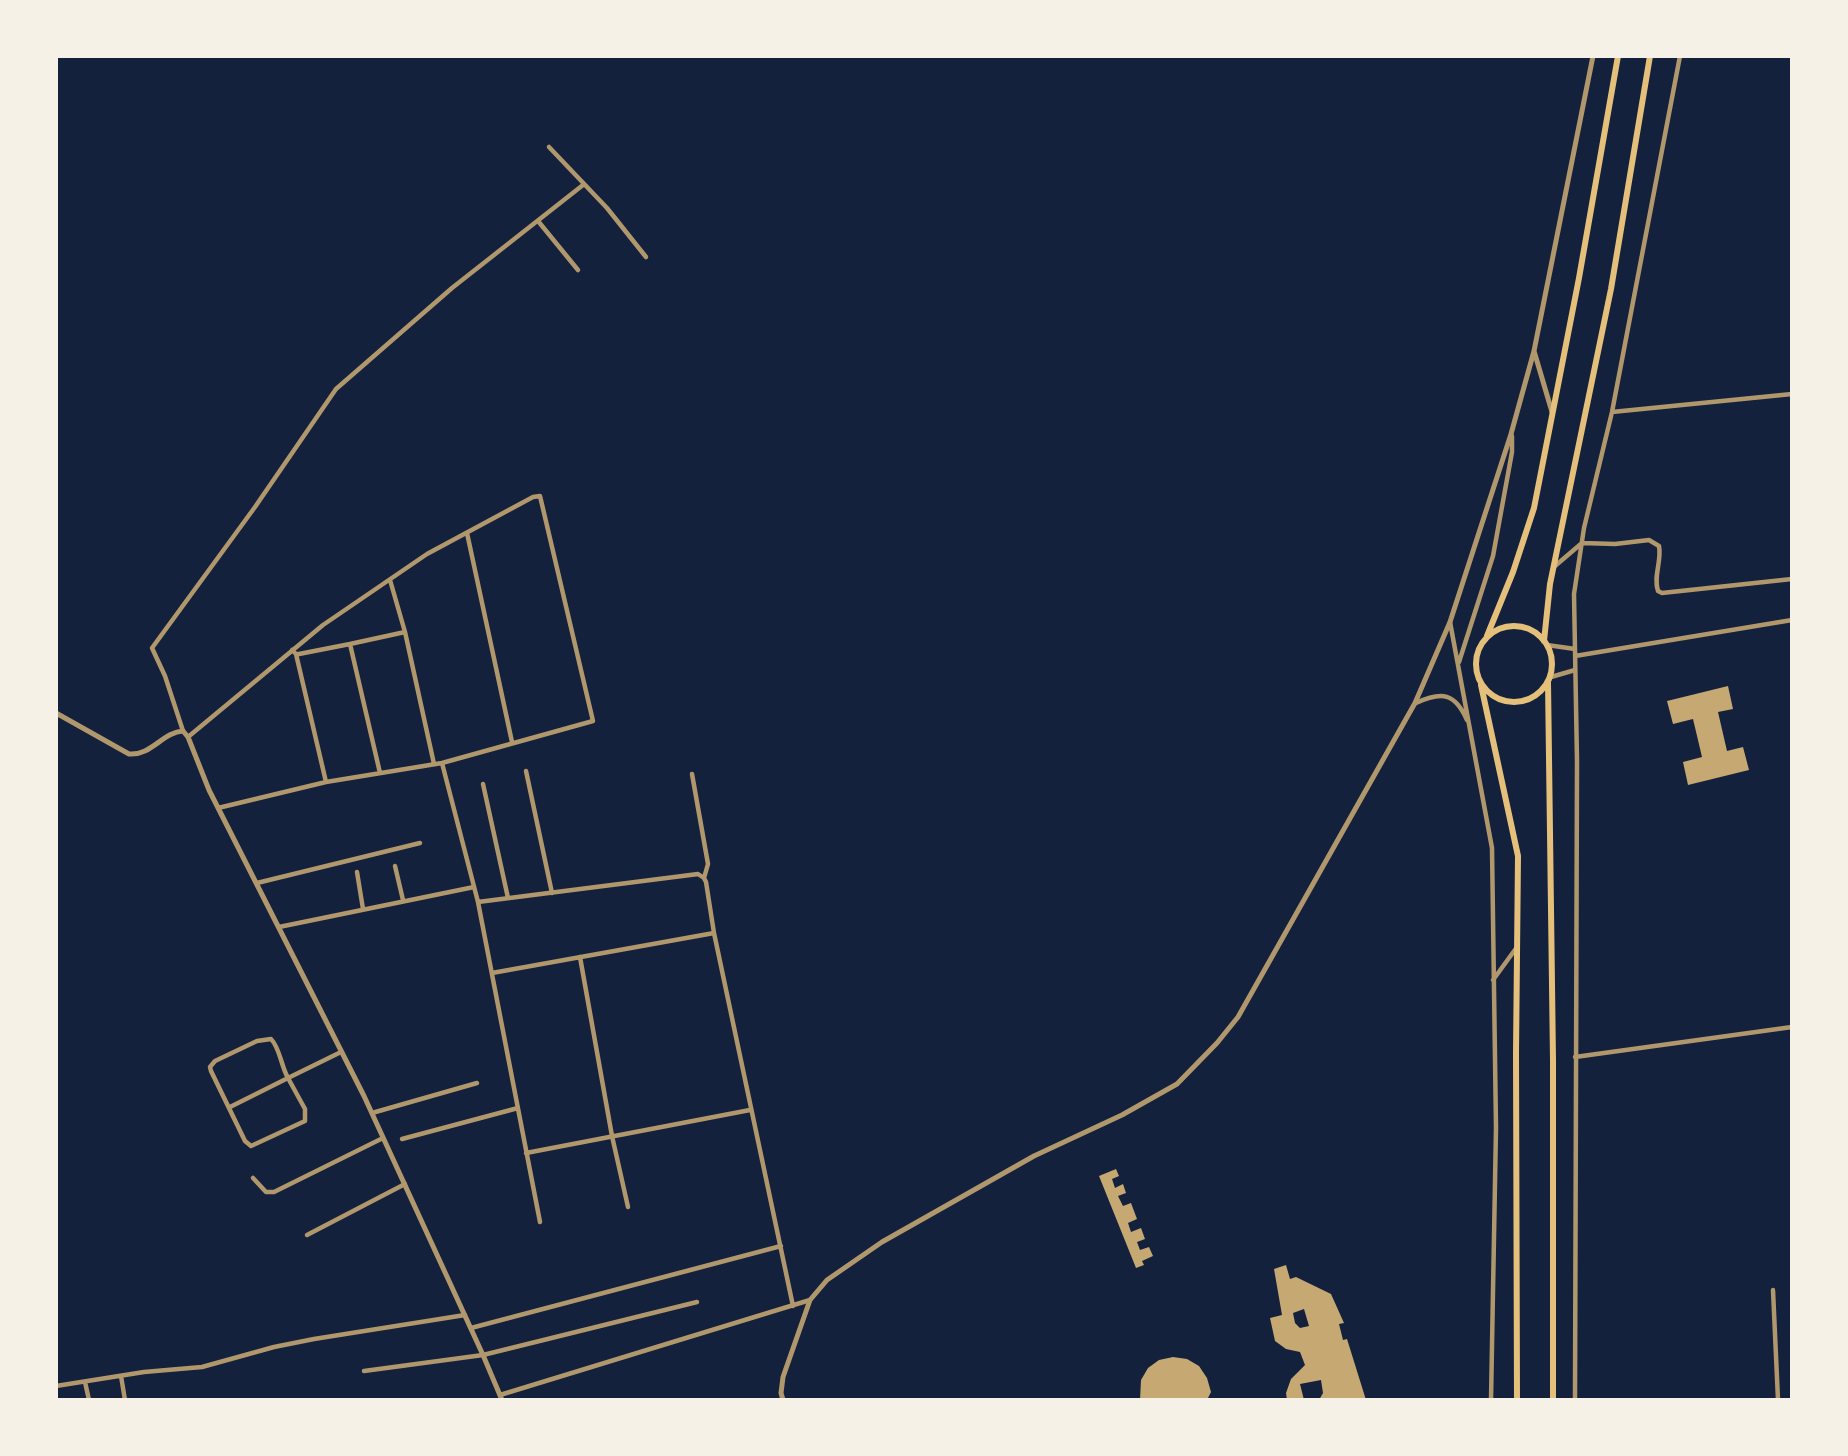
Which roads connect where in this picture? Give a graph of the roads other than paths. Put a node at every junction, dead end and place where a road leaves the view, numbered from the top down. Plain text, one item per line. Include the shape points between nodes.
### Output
1 (1593, 56) edge
2 (1618, 56) edge
3 (1650, 56) edge
4 (1680, 56) edge
5 (549, 147) dead end
6 (583, 185) junction
7 (538, 221) junction
8 (646, 257) dead end
9 (578, 270) dead end
10 (1534, 351) junction
11 (1792, 394) edge
12 (1552, 412) junction
13 (1612, 412) junction
14 (1511, 434) junction
15 (467, 533) junction
16 (1582, 543) junction
17 (1554, 567) junction
18 (1792, 579) edge
19 (390, 580) junction
20 (1792, 620) edge
21 (1450, 622) junction
22 (405, 632) junction
23 (1487, 636) junction
24 (1546, 643) junction
25 (351, 644) junction
26 (294, 652) junction
27 (1575, 652) junction
28 (1459, 662) junction
29 (1575, 670) junction
30 (1549, 679) junction
31 (1481, 685) junction
32 (1415, 703) junction
33 (56, 713) edge
34 (1470, 727) junction
35 (183, 731) junction
36 (188, 737) junction
37 (512, 742) junction
38 (442, 762) junction
39 (433, 764) junction
40 (526, 771) dead end
41 (380, 773) junction
42 (692, 774) dead end
43 (326, 782) junction
44 (483, 784) dead end
45 (218, 808) junction
46 (421, 843) dead end
47 (394, 866) dead end
48 (357, 872) dead end
49 (704, 878) junction
50 (257, 883) junction
51 (474, 887) junction
52 (552, 893) junction
53 (508, 898) junction
54 (403, 900) junction
55 (478, 902) junction
56 (363, 909) junction
57 (279, 927) junction
58 (715, 933) junction
59 (1517, 947) junction
60 (580, 957) junction
61 (492, 973) junction
62 (1493, 981) junction
63 (1792, 1027) edge
64 (341, 1052) junction
65 (1575, 1057) junction
66 (288, 1078) junction
67 (477, 1083) dead end
68 (230, 1107) junction
69 (518, 1108) junction
70 (750, 1110) junction
71 (372, 1113) junction
72 (612, 1136) junction
73 (383, 1138) junction
74 (402, 1139) dead end
75 (526, 1153) junction
76 (253, 1178) dead end
77 (405, 1184) junction
78 (628, 1207) dead end
79 (540, 1222) dead end
80 (307, 1235) dead end
81 (782, 1247) junction
82 (1773, 1290) dead end
83 (810, 1300) junction
84 (697, 1302) dead end
85 (793, 1306) junction
86 (465, 1315) junction
87 (471, 1328) junction
88 (484, 1355) junction
89 (364, 1371) dead end
90 (121, 1376) junction
91 (85, 1382) junction
92 (56, 1386) edge
93 (501, 1397) edge
94 (89, 1400) edge
95 (125, 1400) edge
96 (783, 1400) edge
97 (1492, 1400) edge
98 (1517, 1400) edge
99 (1553, 1400) edge
100 (1575, 1400) edge
101 (1778, 1400) edge

1 - 10 street
2 - 12 main road
3 - 17 main road via 1611,289
4 - 13 street
5 - 6 street
6 - 7 street
6 - 8 street
7 - 9 street
7 - 35 street via 336,389 152,648
10 - 12 street
10 - 14 street
11 - 13 street
12 - 23 main road via 1534,508
13 - 16 street
14 - 21 street
14 - 28 street via 1493,556
15 - 19 street
15 - 37 street
15 - 37 street via 540,496 593,720
16 - 17 street
16 - 18 street via 1655,542 1661,558 1657,592 1662,593
16 - 27 street via 1574,594
17 - 24 main road
19 - 22 street
19 - 26 street via 323,625
20 - 27 street
21 - 28 street
21 - 32 street
22 - 25 street
22 - 39 street
23 - 24 main road via 1517,626 1532,630
23 - 31 main road via 1475,666
24 - 27 street
24 - 30 main road via 1552,660
25 - 26 street
25 - 41 street
26 - 36 street
26 - 43 street
27 - 29 street
28 - 34 street
29 - 30 street
29 - 65 street
30 - 31 main road via 1535,697 1517,703 1499,700
30 - 99 main road
31 - 59 main road via 1518,856
32 - 34 street via 1429,696 1453,699
32 - 83 street via 1238,1017 1188,1075 882,1242 837,1271
33 - 35 street via 129,754 143,753
34 - 62 street via 1492,848
35 - 36 street
36 - 45 street
37 - 38 street
38 - 39 street
38 - 51 street
39 - 41 street
40 - 52 street
41 - 43 street
42 - 49 street via 708,864
43 - 45 street
44 - 53 street
45 - 50 street
46 - 50 street
47 - 54 street
48 - 56 street
49 - 52 street via 694,874
49 - 58 street
50 - 57 street
51 - 54 street
51 - 55 street
52 - 53 street
53 - 55 street
54 - 56 street
55 - 61 street
56 - 57 street
57 - 64 street
58 - 60 street
58 - 70 street
59 - 62 street
59 - 98 main road
60 - 61 street
60 - 72 street
61 - 69 street
62 - 97 street
63 - 65 street
64 - 66 street
64 - 71 street
65 - 100 street
66 - 68 street
66 - 68 street via 307,1114 302,1124 251,1146
66 - 68 street via 271,1039 215,1061 211,1071
67 - 71 street
69 - 74 street
69 - 75 street
70 - 72 street
70 - 81 street
71 - 73 street
72 - 75 street
72 - 78 street
73 - 76 street via 274,1192 266,1192
73 - 77 street
75 - 79 street
77 - 80 street
77 - 86 street
81 - 85 street
81 - 87 street
82 - 101 street
83 - 85 street
83 - 96 street via 783,1377
84 - 88 street
85 - 93 street
86 - 87 street
86 - 90 street via 274,1347 202,1367
87 - 88 street
88 - 89 street
88 - 93 street
90 - 91 street
90 - 95 street
91 - 92 street
91 - 94 street

